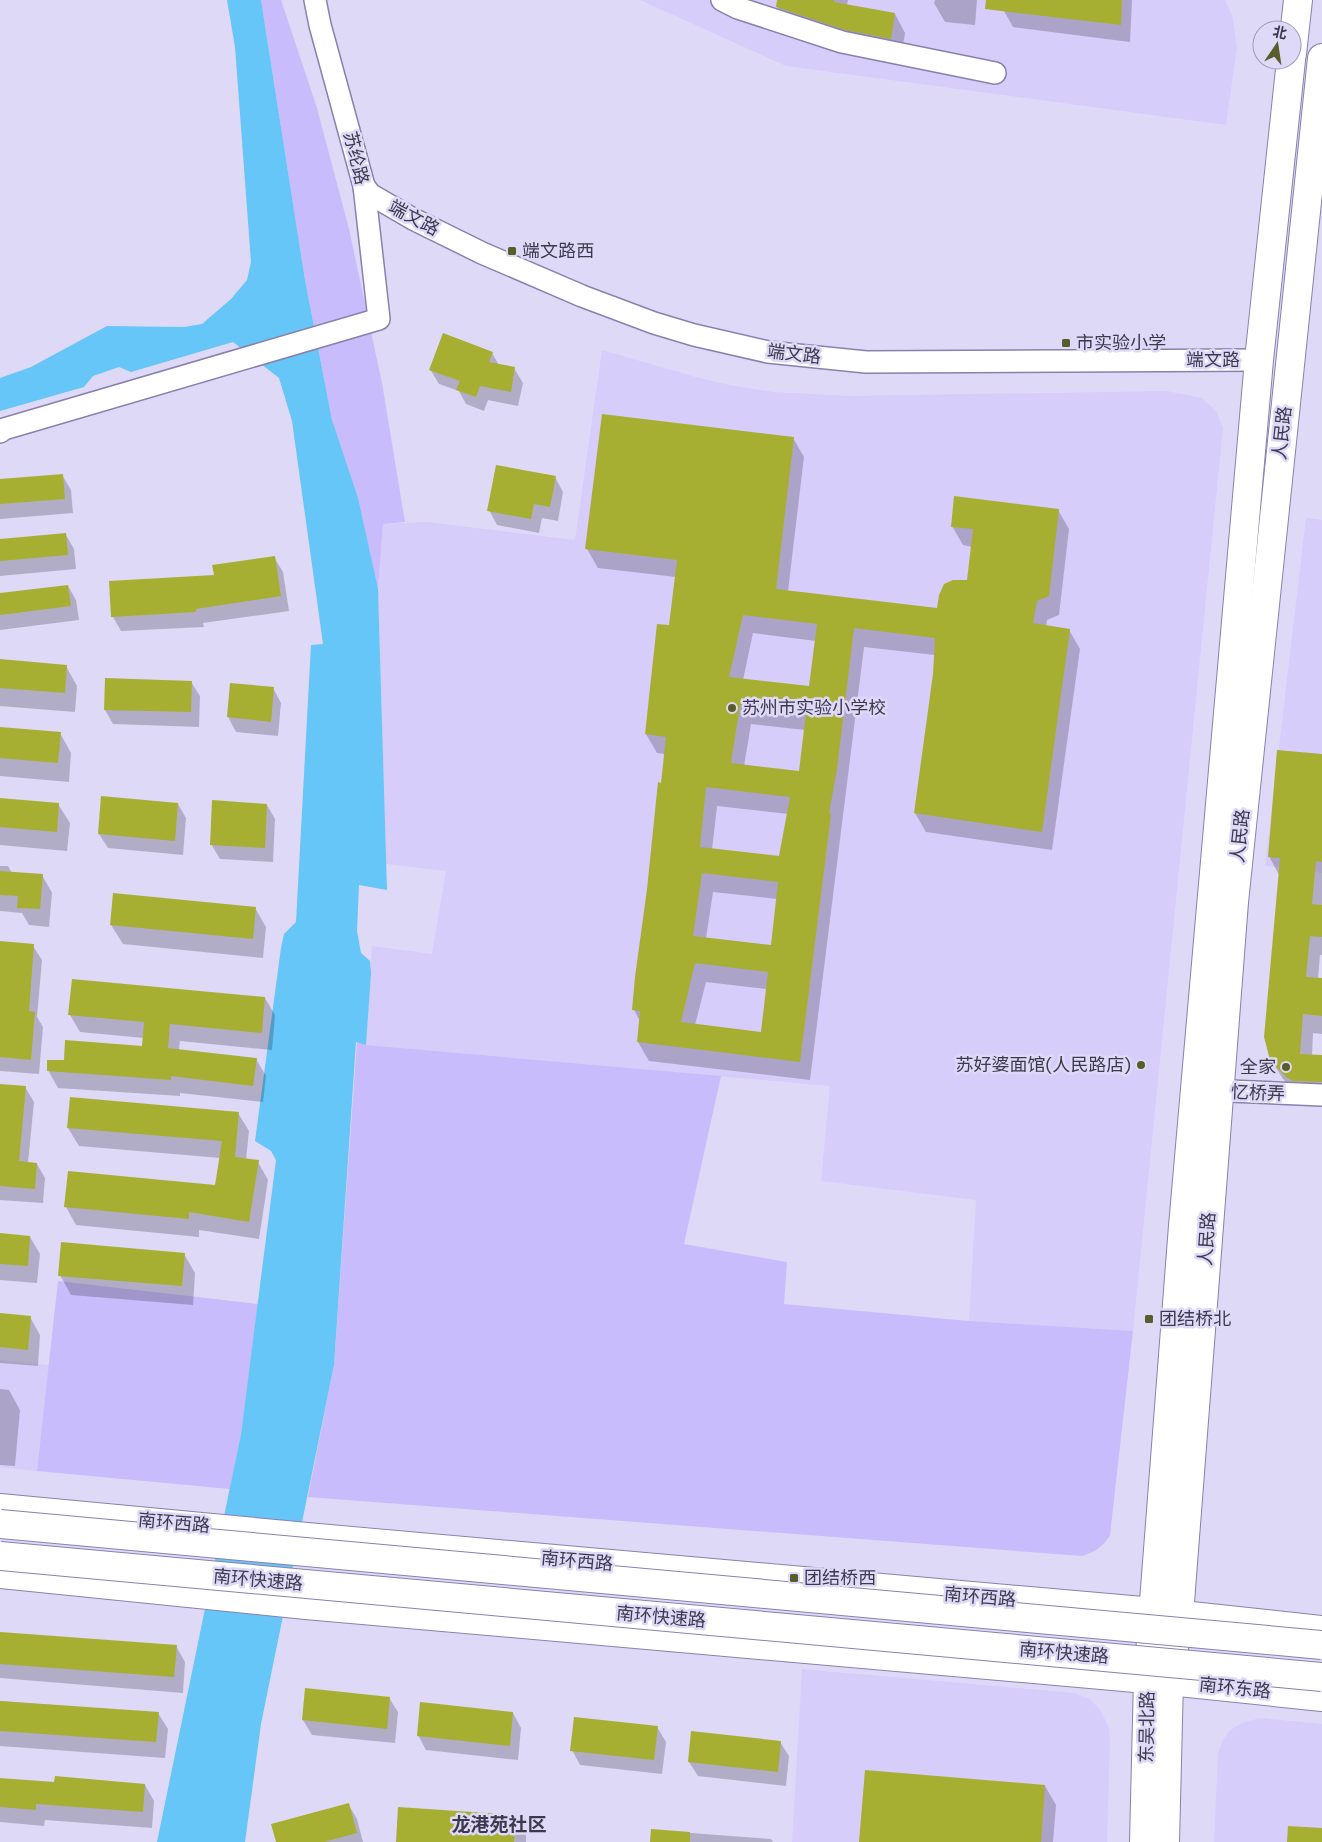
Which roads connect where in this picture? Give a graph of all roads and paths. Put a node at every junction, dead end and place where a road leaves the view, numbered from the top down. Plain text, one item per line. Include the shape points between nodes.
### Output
1 (315, 0) edge
2 (722, 0) edge
3 (1298, 0) edge
4 (1296, 20) edge
5 (1322, 58) edge
6 (1290, 70) edge
7 (995, 73) dead end
8 (364, 186) junction
9 (1259, 360) junction
10 (0, 432) edge
11 (1207, 1090) junction
12 (1322, 1095) edge
13 (0, 1508) edge
14 (0, 1524) edge
15 (0, 1556) edge
16 (0, 1574) edge
17 (1166, 1614) junction
18 (1322, 1630) edge
19 (1322, 1645) edge
20 (1322, 1677) edge
21 (1158, 1680) junction
22 (1322, 1697) edge
23 (1144, 1842) edge
24 (1165, 1842) edge

1 - 8 street, 苏纶路
2 - 7 street via 842,42
3 - 4 main road
5 - 11 main road, 人民路 via 1235,892
6 - 9 main road, 人民路
8 - 9 street, 端文路 via 370,194 413,219 582,296 654,323 768,352 866,362
8 - 10 street, 苏纶路 via 379,319
9 - 11 main road, 人民路
11 - 12 street, 忆桥弄
11 - 17 main road, 人民路
13 - 17 main road, 南环西路
14 - 19 main road, 南环快速路, bridge
15 - 20 main road, 南环快速路, bridge
16 - 21 main road via 306,1605
17 - 18 main road
17 - 21 main road, 东吴北路
21 - 22 main road, 南环东路
21 - 23 main road, 东吴北路
21 - 24 main road, 东吴北路

